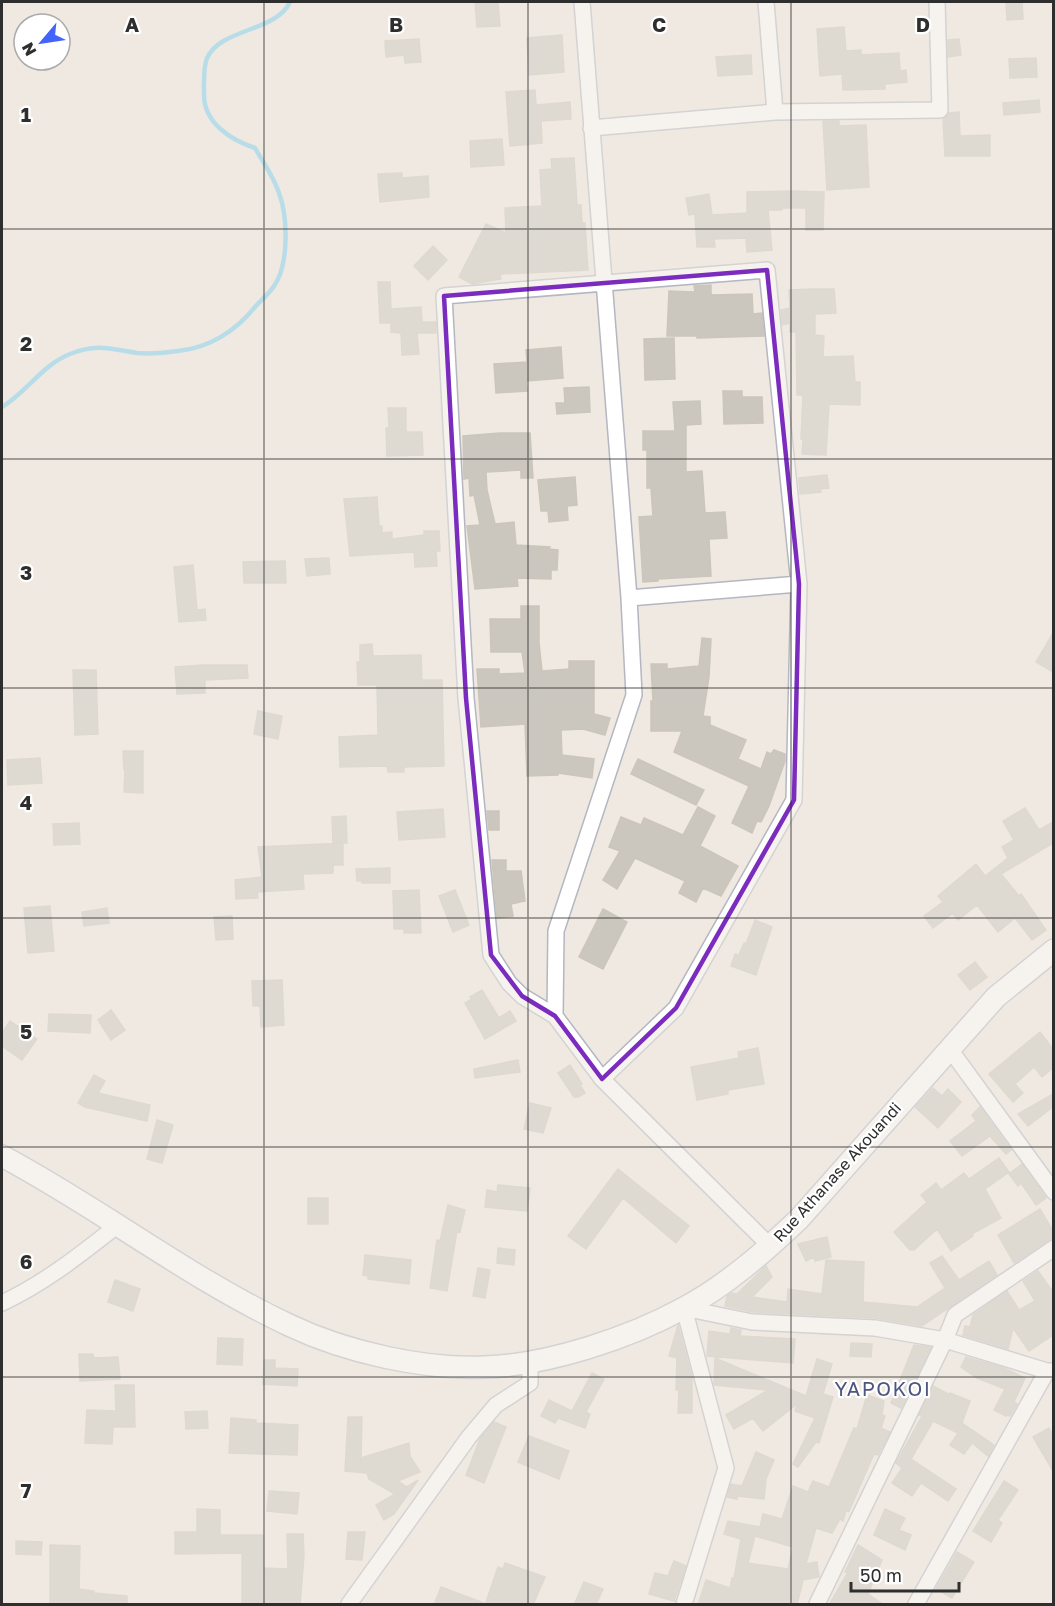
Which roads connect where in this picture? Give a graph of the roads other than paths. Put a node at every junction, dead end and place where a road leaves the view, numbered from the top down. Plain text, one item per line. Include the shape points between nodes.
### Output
1 (582, 2) edge
2 (766, 2) edge
3 (936, 2) edge
4 (775, 112) junction
5 (591, 128) junction
6 (604, 283) junction
7 (799, 584) junction
8 (628, 598) junction
9 (1053, 950) edge
10 (555, 1016) junction
11 (949, 1048) junction
12 (602, 1079) junction
13 (2, 1156) edge
14 (1053, 1192) edge
15 (118, 1225) junction
16 (770, 1246) junction
17 (1053, 1248) edge
18 (2, 1303) edge
19 (684, 1308) junction
20 (945, 1341) junction
21 (530, 1362) junction
22 (1050, 1371) edge
23 (349, 1605) edge
24 (684, 1605) edge
25 (817, 1605) edge
26 (916, 1605) edge

1 - 5 street
2 - 4 street
3 - 4 street via 940,110
4 - 5 street
5 - 6 street
6 - 7 street via 768,270
6 - 8 street
6 - 10 street via 444,296 466,698 491,955 516,990
7 - 8 street
7 - 12 street via 794,800 676,1008
8 - 10 street via 633,695 556,931
9 - 11 street, Rue Athanase Akouandi via 996,997
10 - 12 street
11 - 14 street
11 - 16 street, Rue Athanase Akouandi via 799,1219
12 - 16 street
13 - 15 street, Rue Athanase Akouandi
15 - 18 street via 64,1268
15 - 21 street, Rue Athanase Akouandi via 292,1327 346,1346 435,1365 485,1367
16 - 19 street, Rue Athanase Akouandi via 727,1281
17 - 20 street via 955,1315
19 - 20 street via 752,1322 875,1328
19 - 21 street, Rue Athanase Akouandi via 625,1335
19 - 24 street via 726,1468
20 - 22 street
20 - 25 street
21 - 23 street via 530,1383 496,1405 469,1437
22 - 26 street

